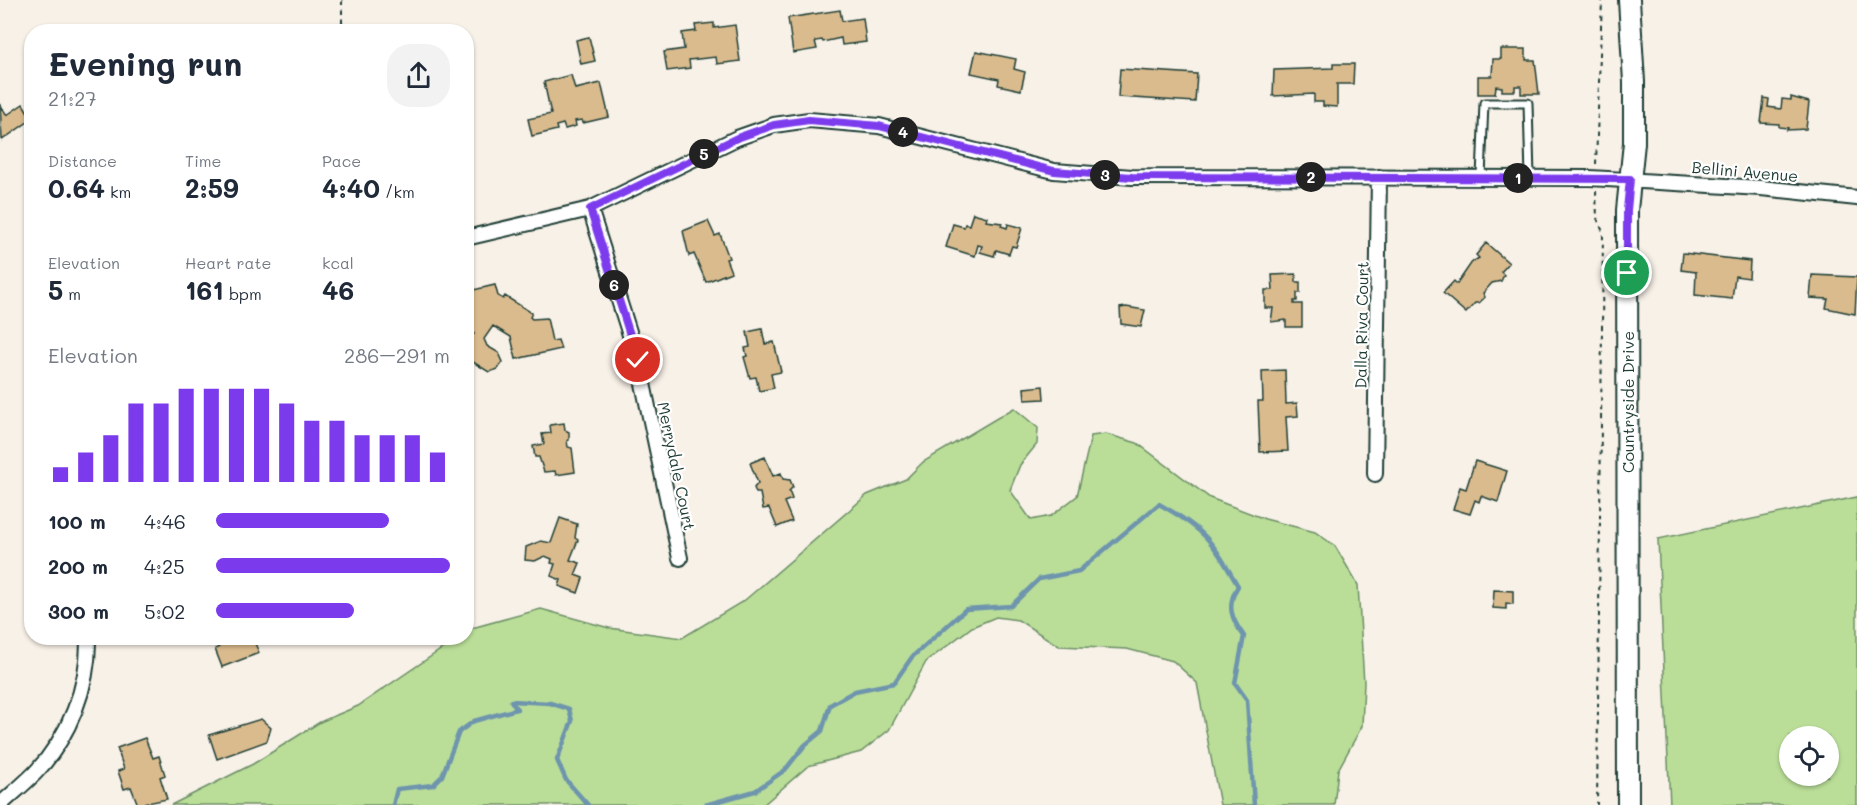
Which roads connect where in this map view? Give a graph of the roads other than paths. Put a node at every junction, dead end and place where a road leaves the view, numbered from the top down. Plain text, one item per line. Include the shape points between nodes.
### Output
1 (1629, 0) edge
2 (1379, 177) junction
3 (1481, 177) junction
4 (1530, 178) junction
5 (1630, 179) junction
6 (1857, 198) edge
7 (590, 209) junction
8 (474, 236) edge
9 (1375, 474) dead end
10 (680, 558) dead end
11 (88, 645) edge
12 (0, 805) edge
13 (1628, 805) edge

1 - 5 main road, Countryside Drive via 1634,82
2 - 3 street, Bellini Avenue
2 - 7 street, Bellini Avenue via 1132,177 1054,171 879,126 809,120 774,125 737,138
2 - 9 street, Dalla Riva Court
3 - 4 street, Bellini Avenue
3 - 4 lane via 1484,103 1528,103
4 - 5 street, Bellini Avenue
5 - 6 street, Bellini Avenue
5 - 13 main road, Countryside Drive
7 - 8 street, Bellini Avenue
7 - 10 street, Merrydale Court via 638,360
11 - 12 street via 83,688 65,731 36,772

